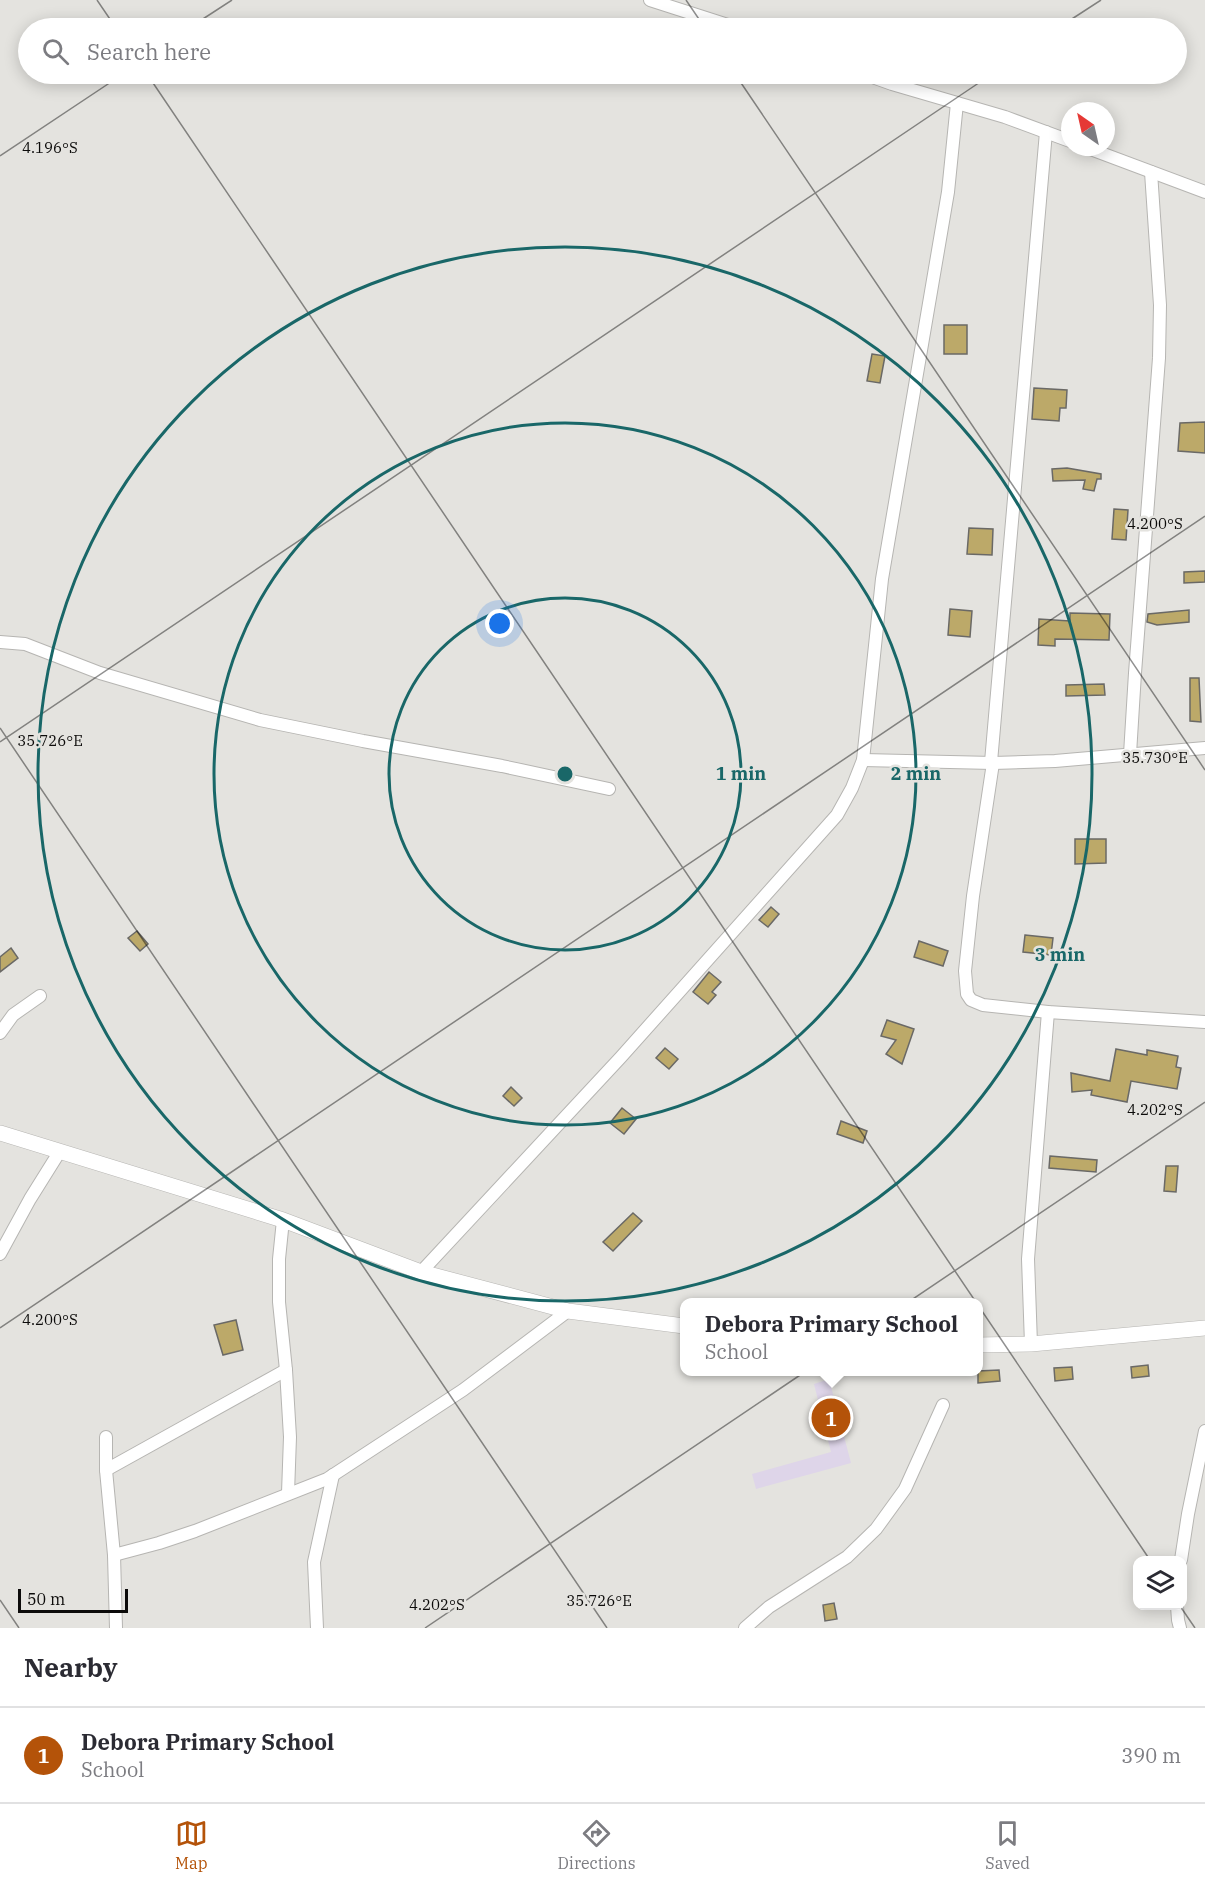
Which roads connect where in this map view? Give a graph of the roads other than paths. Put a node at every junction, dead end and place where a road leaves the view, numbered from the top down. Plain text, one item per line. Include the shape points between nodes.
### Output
1 (650, 0) edge
2 (686, 6) edge
3 (714, 18) edge
4 (892, 84) edge
5 (957, 103) junction
6 (1046, 132) junction
7 (1061, 138) edge
8 (1108, 156) edge
9 (1151, 172) junction
10 (1205, 192) edge
11 (0, 642) edge
12 (1205, 748) edge
13 (1130, 754) junction
14 (863, 760) junction
15 (993, 763) junction
16 (609, 789) dead end
17 (40, 996) dead end
18 (1048, 1012) junction
19 (1205, 1022) edge
20 (0, 1033) edge
21 (0, 1132) edge
22 (60, 1151) junction
23 (284, 1220) junction
24 (0, 1254) edge
25 (421, 1272) junction
26 (568, 1311) junction
27 (680, 1325) edge
28 (1205, 1328) edge
29 (1031, 1344) junction
30 (983, 1345) edge
31 (286, 1370) junction
32 (943, 1405) dead end
33 (1205, 1431) edge
34 (106, 1437) dead end
35 (106, 1470) junction
36 (333, 1475) junction
37 (288, 1493) junction
38 (114, 1554) junction
39 (1182, 1556) edge
40 (1177, 1610) edge
41 (116, 1628) edge
42 (317, 1628) edge
43 (745, 1628) edge
44 (1180, 1628) edge

1 - 2 street
2 - 3 street
4 - 5 street
5 - 6 street
5 - 14 street via 948,192 882,579
6 - 7 street
6 - 15 street
8 - 9 street
9 - 10 street
9 - 13 street via 1160,305 1159,358
11 - 16 street via 25,644 100,673 260,720
12 - 13 street
13 - 15 street
14 - 15 street
14 - 25 street via 837,815 621,1057
15 - 18 street via 971,906 965,971 967,994 982,1005
17 - 20 street via 13,1016
18 - 19 street
18 - 29 street via 1028,1259
21 - 22 street
22 - 23 street
22 - 24 street
23 - 25 street
23 - 31 street via 279,1302
25 - 26 street
26 - 27 street
26 - 36 street via 463,1390
28 - 29 street
29 - 30 street
31 - 35 street
31 - 37 street
32 - 43 street via 905,1489 876,1529 847,1557 769,1607
33 - 39 street
34 - 35 street
35 - 38 street
36 - 37 street
36 - 42 street via 314,1562
37 - 38 street via 195,1532
38 - 41 street
40 - 44 street

